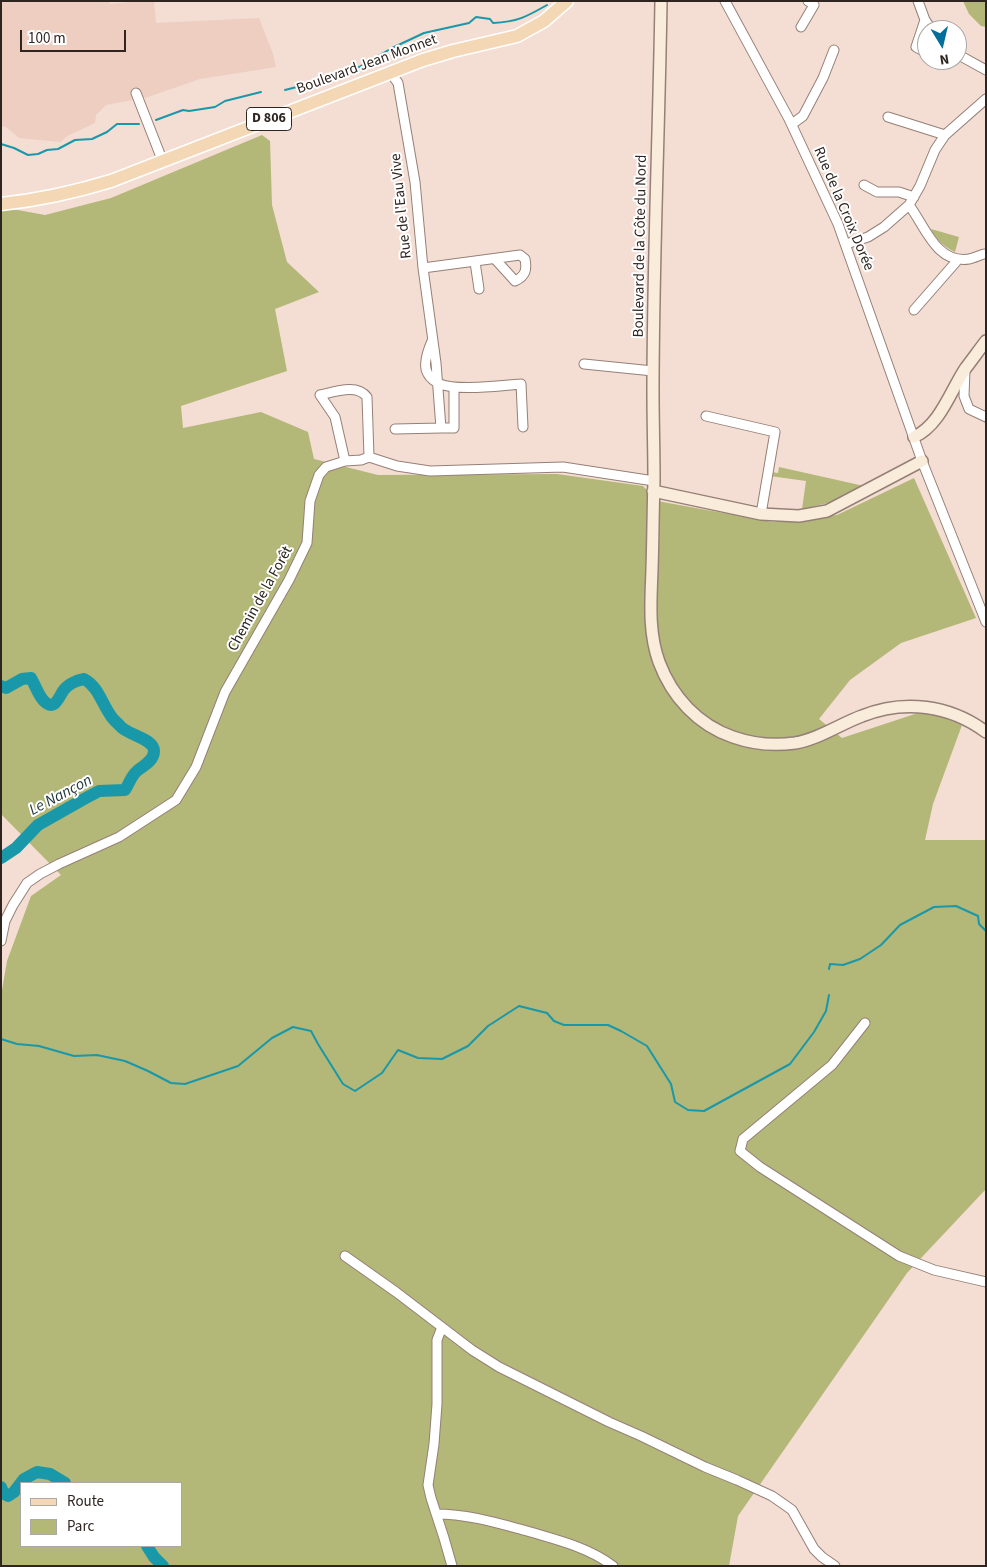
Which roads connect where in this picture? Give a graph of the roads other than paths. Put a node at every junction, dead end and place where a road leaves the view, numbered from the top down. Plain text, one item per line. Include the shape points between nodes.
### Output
1 (661, 1) edge
2 (725, 1) edge
3 (808, 1) edge
4 (918, 1) edge
5 (566, 2) edge
6 (925, 20) edge
7 (801, 27) dead end
8 (834, 50) dead end
9 (967, 60) edge
10 (986, 70) edge
11 (390, 72) junction
12 (136, 93) dead end
13 (986, 99) edge
14 (888, 117) dead end
15 (792, 124) junction
16 (945, 135) junction
17 (163, 162) junction
18 (864, 185) dead end
19 (911, 201) junction
20 (1, 204) edge
21 (846, 244) junction
22 (985, 254) edge
23 (956, 258) junction
24 (495, 259) dead end
25 (475, 262) junction
26 (423, 268) junction
27 (479, 289) dead end
28 (914, 310) dead end
29 (986, 341) edge
30 (584, 364) dead end
31 (965, 370) junction
32 (653, 371) junction
33 (438, 384) junction
34 (454, 387) junction
35 (706, 416) dead end
36 (986, 417) edge
37 (523, 427) dead end
38 (441, 428) junction
39 (395, 429) dead end
40 (914, 437) junction
41 (369, 457) junction
42 (345, 461) junction
43 (922, 461) junction
44 (653, 486) junction
45 (761, 514) junction
46 (986, 622) edge
47 (986, 732) edge
48 (1, 941) edge
49 (865, 1023) dead end
50 (345, 1256) dead end
51 (986, 1282) edge
52 (442, 1327) junction
53 (436, 1514) junction
54 (452, 1566) edge
55 (613, 1566) edge
56 (835, 1566) edge

1 - 32 main road, Boulevard de la Côte du Nord
2 - 15 street, Rue de la Croix Dorée
3 - 7 street via 814,5
4 - 6 street
5 - 11 main road, Boulevard Jean Monnet / D 806 via 544,21 517,36 453,51
8 - 15 street via 803,116
9 - 10 street
11 - 17 main road, Boulevard Jean Monnet / D 806
11 - 26 street, Rue de l'Eau Vive via 402,98 415,182
12 - 17 street
13 - 16 street
14 - 16 street
15 - 21 street, Rue de la Croix Dorée
16 - 19 street
17 - 20 main road, Boulevard Jean Monnet / D 806 via 80,191
18 - 19 street via 877,192 899,192
19 - 21 street via 884,227 868,237
19 - 23 street via 934,244
21 - 40 street, Rue de la Croix Dorée
22 - 23 street via 969,259
23 - 28 street via 956,262
24 - 25 street
25 - 26 street
25 - 27 street
26 - 33 street, Rue de l'Eau Vive
29 - 31 main road
30 - 32 street
31 - 36 street via 964,396 969,409
31 - 40 main road via 935,420
32 - 44 main road, Boulevard de la Côte du Nord
33 - 34 street
33 - 38 street, Rue de l'Eau Vive
34 - 37 street via 520,384
34 - 38 street via 454,428
35 - 45 street via 775,432
38 - 39 street
40 - 43 street, Rue de la Croix Dorée
41 - 42 street, Chemin de la Forêt
41 - 42 street via 365,394 361,390 350,389 320,395 335,417
41 - 44 street, Chemin de la Forêt via 397,466 430,471 563,467
42 - 48 street, Chemin de la Forêt via 326,467 319,475 310,500 307,543 225,692 196,767 176,800 119,837 58,864 27,883 5,921
43 - 45 main road via 827,511 799,516
43 - 46 street, Rue de la Croix Dorée
44 - 45 main road
44 - 47 main road, Boulevard de la Côte du Nord via 653,639 666,678 694,716 730,736 772,744 796,743 864,715 907,706 946,711
49 - 51 street via 832,1065 743,1139 740,1151 899,1256 934,1270
50 - 52 street
52 - 53 street via 437,1340 437,1404 428,1485
52 - 56 street via 499,1367 609,1422 772,1496 792,1510 814,1549
53 - 54 street
53 - 55 street via 476,1517 566,1542

